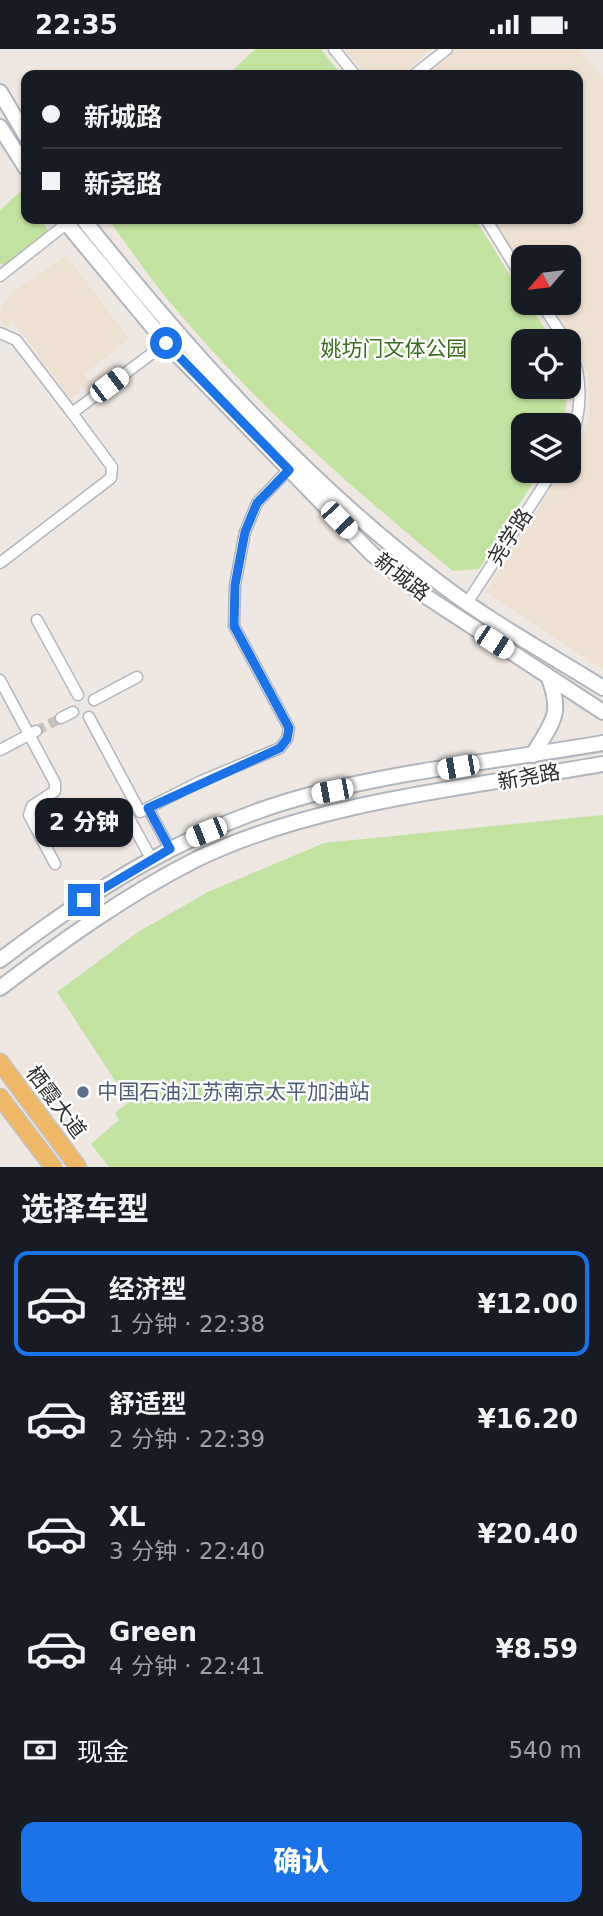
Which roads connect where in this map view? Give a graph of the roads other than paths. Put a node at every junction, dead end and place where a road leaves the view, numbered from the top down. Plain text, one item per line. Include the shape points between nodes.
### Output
1 (334, 49) edge
2 (447, 49) edge
3 (351, 70) edge
4 (420, 70) edge
5 (0, 92) edge
6 (0, 127) edge
7 (21, 128) edge
8 (21, 160) edge
9 (61, 224) edge
10 (67, 224) edge
11 (87, 224) edge
12 (489, 224) edge
13 (511, 260) edge
14 (0, 276) edge
15 (0, 333) edge
16 (166, 343) junction
17 (72, 412) junction
18 (289, 470) junction
19 (545, 483) edge
20 (0, 563) edge
21 (467, 603) junction
22 (37, 621) dead end
23 (136, 677) dead end
24 (549, 678) junction
25 (0, 680) edge
26 (603, 688) edge
27 (78, 695) dead end
28 (94, 700) dead end
29 (73, 712) dead end
30 (603, 712) edge
31 (89, 717) dead end
32 (61, 718) tunnel mouth
33 (33, 733) junction
34 (603, 743) edge
35 (0, 750) edge
36 (533, 755) junction
37 (603, 764) edge
38 (144, 810) junction
39 (129, 818) dead end
40 (170, 849) junction
41 (152, 860) junction
42 (55, 864) dead end
43 (0, 960) edge
44 (0, 988) edge
45 (0, 1062) edge
46 (0, 1097) edge
47 (52, 1167) edge
48 (78, 1167) edge

1 - 3 street
2 - 4 street
5 - 7 main road
6 - 8 main road
9 - 14 street
10 - 16 main road, 新城路
11 - 21 main road, 新城路 via 163,319 233,394 352,512
12 - 13 street
15 - 17 street via 16,339
16 - 17 street
16 - 18 main road, 新城路
17 - 20 street via 112,467 111,478
18 - 24 main road, 新城路 via 383,562 424,595
18 - 38 street via 257,503 245,532 235,585 234,626 289,728 287,739 280,748
19 - 21 street, 尧学路
21 - 26 main road, 新城路
22 - 27 street
23 - 28 street
24 - 30 main road, 新城路
24 - 36 main road via 558,702
25 - 33 street
29 - 32 street
31 - 38 street
33 - 35 street
33 - 42 street via 55,790 32,806 29,815
34 - 36 main road, 新尧路
36 - 40 main road, 新尧路 via 306,796 246,815
37 - 44 main road, 新尧路 via 312,817 254,836 195,860 74,932
38 - 40 street
39 - 41 street
40 - 41 main road, 新尧路
41 - 43 main road, 新尧路 via 62,913
45 - 48 main road, 栖霞大道
46 - 47 main road, 栖霞大道

